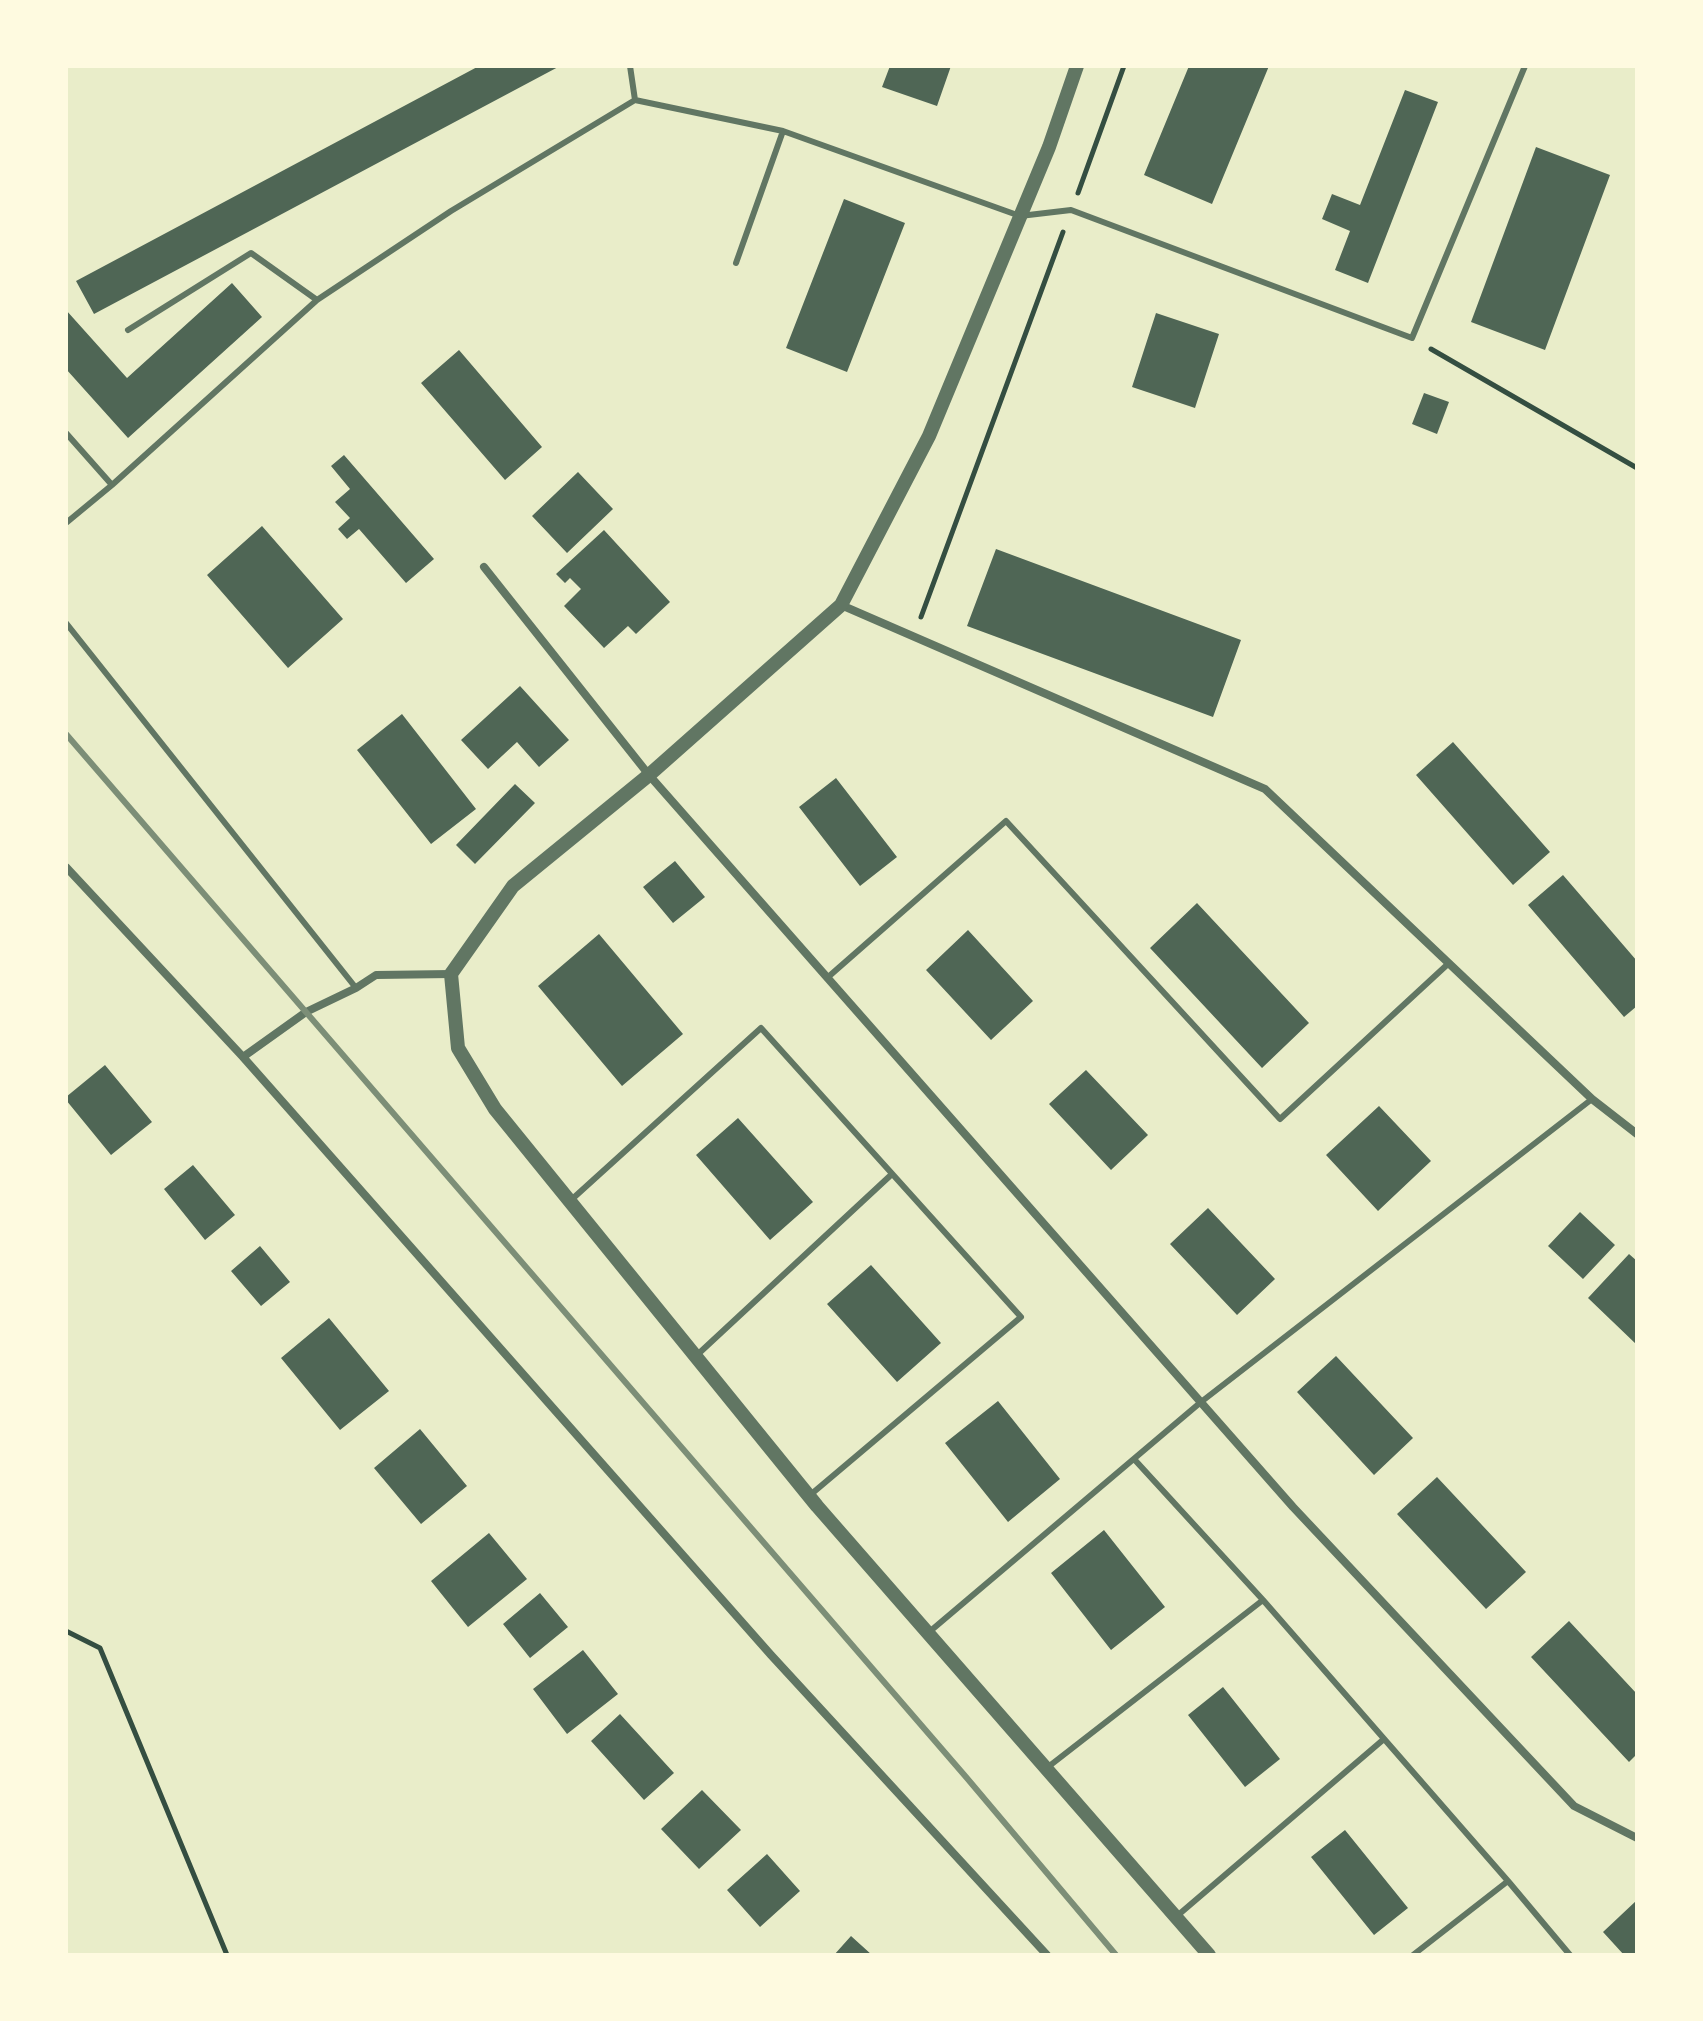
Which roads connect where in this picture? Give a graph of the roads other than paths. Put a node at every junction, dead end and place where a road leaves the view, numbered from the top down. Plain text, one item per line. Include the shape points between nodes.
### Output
1 (630, 66) edge
2 (1077, 66) edge
3 (1525, 66) edge
4 (635, 100) junction
5 (783, 131) junction
6 (1020, 216) junction
7 (736, 263) dead end
8 (317, 300) junction
9 (128, 330) dead end
10 (66, 433) edge
11 (112, 485) junction
12 (66, 523) edge
13 (484, 567) dead end
14 (841, 605) junction
15 (66, 623) edge
16 (649, 775) junction
17 (66, 867) edge
18 (1449, 963) junction
19 (451, 974) junction
20 (827, 978) junction
21 (356, 988) junction
22 (243, 1057) junction
23 (1592, 1099) junction
24 (1637, 1134) edge
25 (892, 1174) junction
26 (570, 1201) junction
27 (696, 1356) junction
28 (1201, 1402) junction
29 (1134, 1459) junction
30 (809, 1496) junction
31 (1263, 1600) junction
32 (928, 1633) junction
33 (1384, 1739) junction
34 (1046, 1769) junction
35 (1637, 1838) edge
36 (1508, 1881) junction
37 (1176, 1918) junction
38 (1047, 1955) edge
39 (1209, 1955) edge
40 (1413, 1955) edge
41 (1570, 1955) edge

1 - 4 lane
2 - 6 street
3 - 6 lane via 1412,338 1071,210
4 - 5 lane
4 - 8 lane
5 - 6 lane
5 - 7 lane
6 - 14 street via 929,436
8 - 9 lane via 251,253
8 - 11 lane
10 - 11 lane
11 - 12 lane
13 - 16 street
14 - 16 street
14 - 18 street via 1265,789
15 - 21 lane
16 - 19 street via 513,886
16 - 20 street
17 - 22 street
18 - 20 lane via 1280,1119 1006,821
18 - 23 street
19 - 21 street via 376,975
19 - 26 street via 458,1048 495,1109
20 - 28 street
21 - 22 street via 306,1012
22 - 38 street via 771,1655
23 - 24 street
23 - 28 lane
25 - 26 lane via 761,1028
25 - 27 lane
25 - 30 lane via 1021,1317
26 - 27 street
27 - 30 street
28 - 29 lane
28 - 35 street via 1574,1806
29 - 31 lane
29 - 32 lane
30 - 32 street
31 - 33 lane
31 - 34 lane
32 - 34 street
33 - 36 lane
33 - 37 lane
34 - 37 street
36 - 40 lane
36 - 41 lane
37 - 39 street

